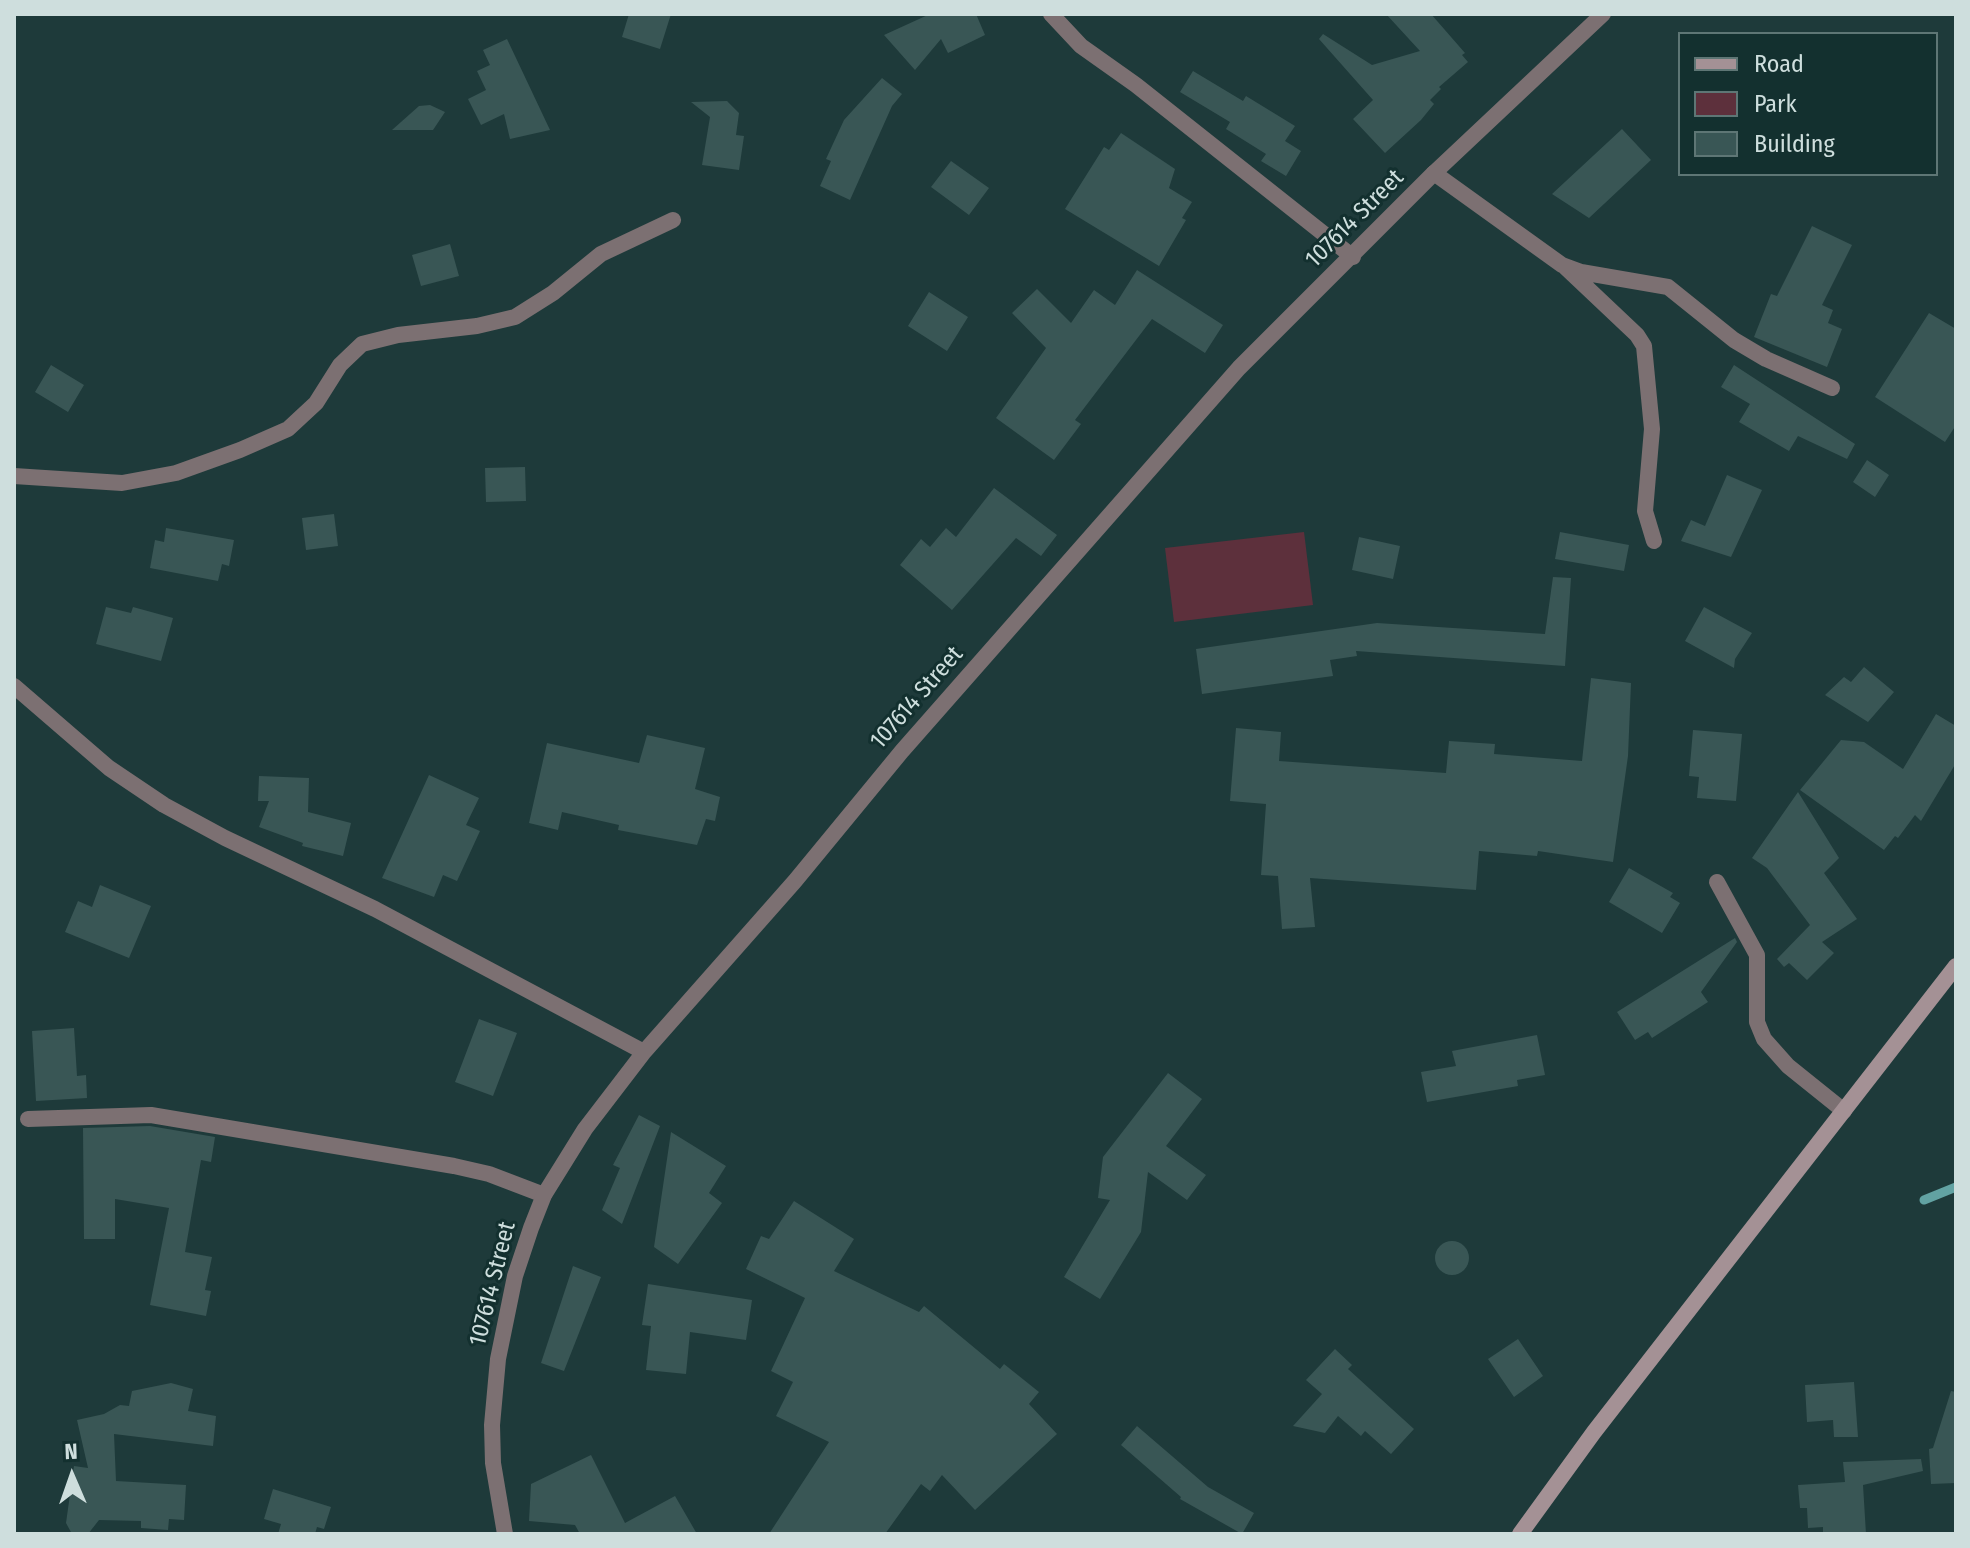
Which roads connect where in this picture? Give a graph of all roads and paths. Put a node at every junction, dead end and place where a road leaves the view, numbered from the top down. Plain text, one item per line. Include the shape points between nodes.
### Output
1 (1051, 14) edge
2 (1603, 14) edge
3 (1434, 173) junction
4 (673, 220) dead end
5 (1353, 257) junction
6 (1562, 265) junction
7 (1832, 388) dead end
8 (14, 476) edge
9 (1654, 541) dead end
10 (15, 688) edge
11 (1717, 882) dead end
12 (1956, 966) edge
13 (644, 1052) junction
14 (1844, 1111) junction
15 (28, 1119) dead end
16 (544, 1195) junction
17 (505, 1534) edge
18 (1520, 1534) edge

1 - 5 street via 1081,46
2 - 3 street, 107614 Street
3 - 5 street, 107614 Street
3 - 6 street
4 - 8 street via 601,254 515,317 362,344 340,365 316,403 288,429 240,450 176,473 122,483
5 - 13 street, 107614 Street via 1239,368
6 - 7 street via 1668,287 1734,340
6 - 9 street via 1644,346 1652,429 1645,511
10 - 13 street via 109,768 164,805 375,909
11 - 14 street via 1757,955 1757,1022 1764,1039 1788,1066
12 - 14 main road
13 - 16 street, 107614 Street via 585,1129
14 - 18 main road
15 - 16 street via 151,1115 454,1166
16 - 17 street, 107614 Street via 515,1276 498,1359 492,1444

